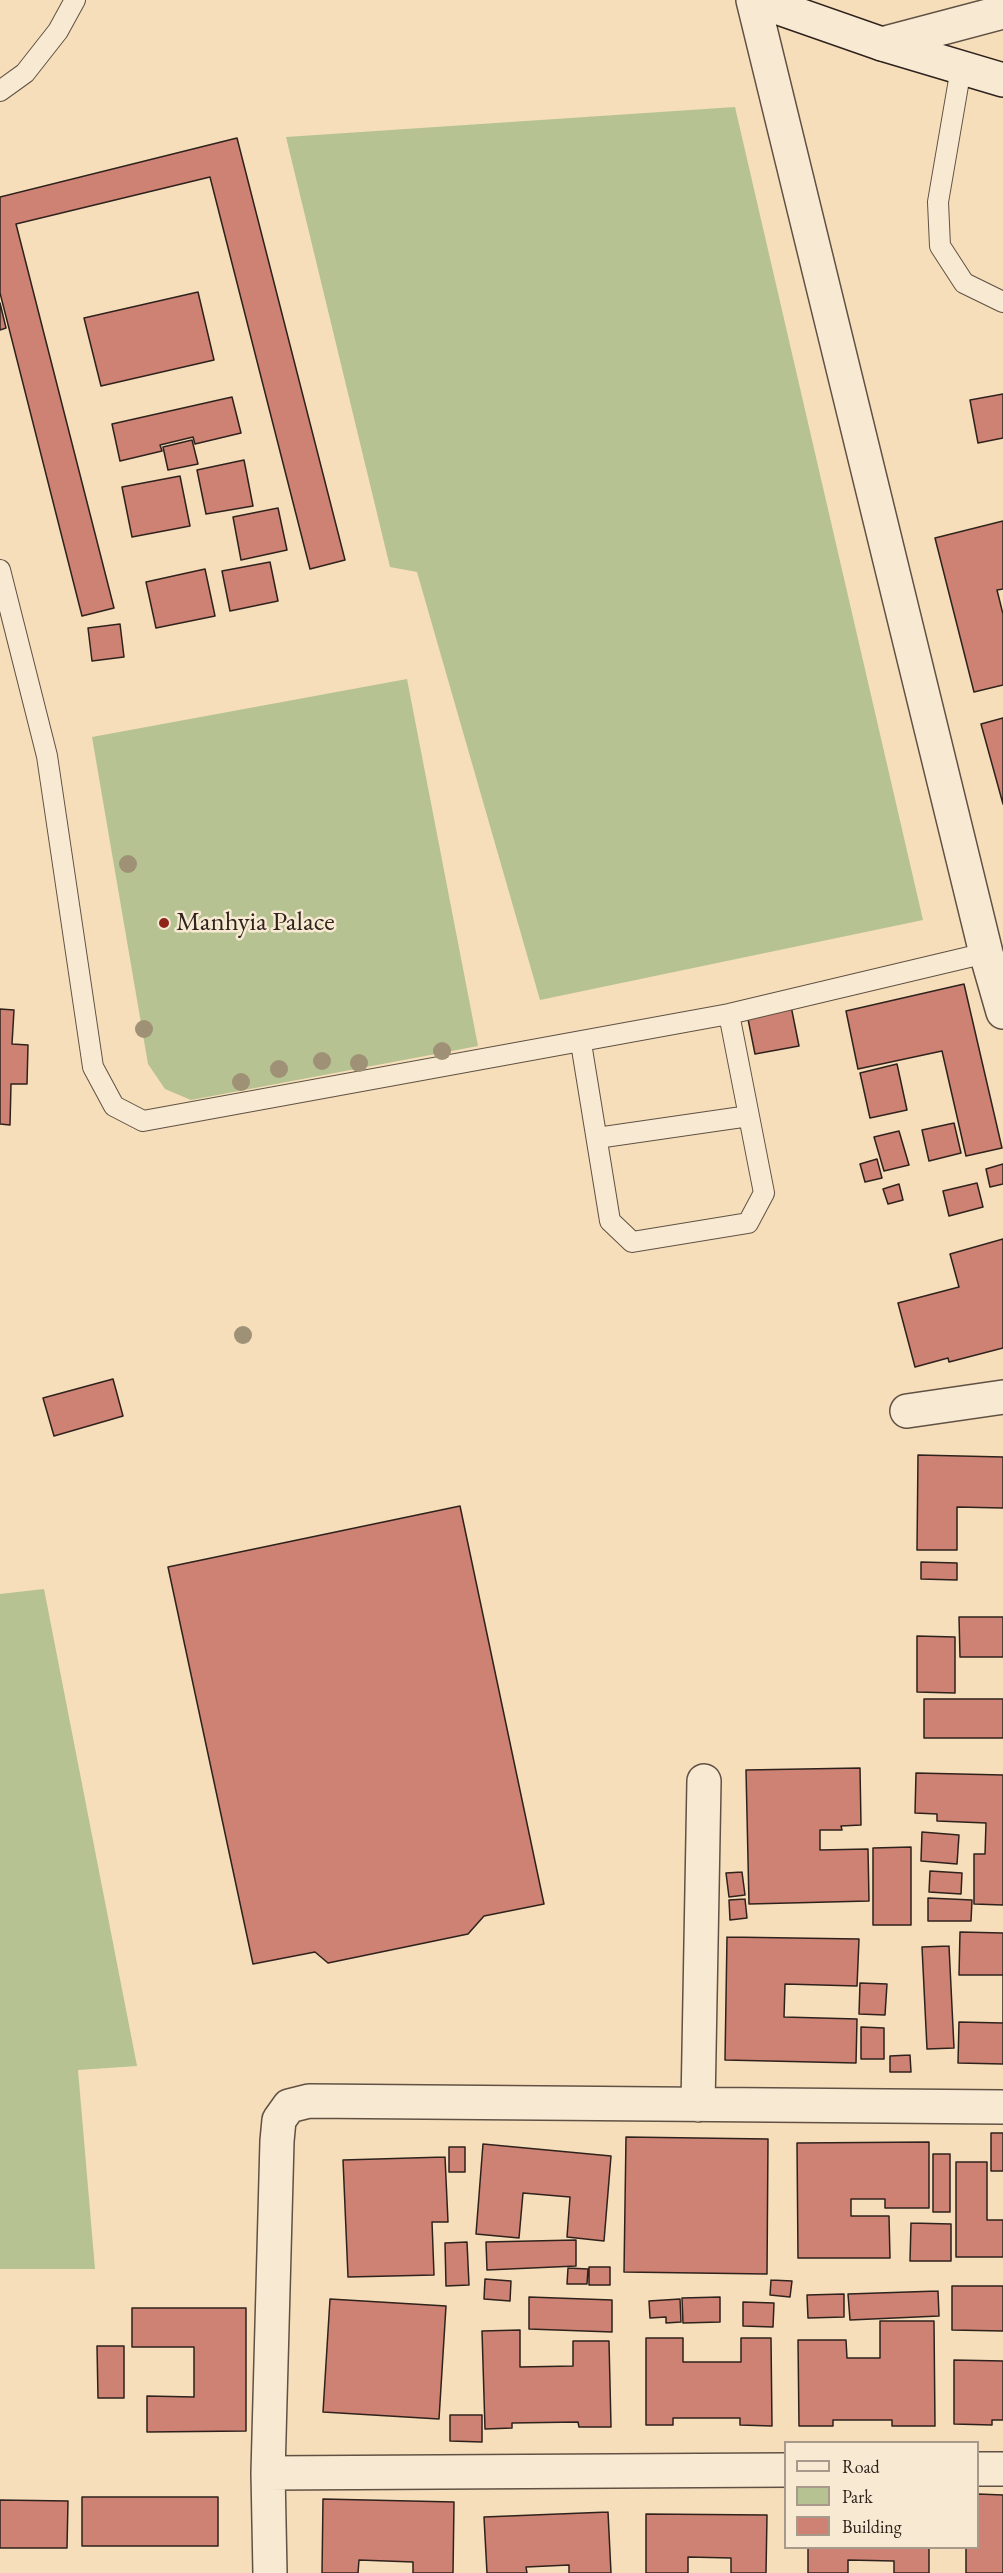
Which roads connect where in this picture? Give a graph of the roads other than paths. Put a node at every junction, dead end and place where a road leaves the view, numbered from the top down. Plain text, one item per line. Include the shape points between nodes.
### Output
1 (75, 0) edge
2 (755, 0) edge
3 (1003, 12) edge
4 (882, 44) junction
5 (961, 68) junction
6 (1003, 80) edge
7 (0, 91) edge
8 (1003, 302) edge
9 (0, 570) edge
10 (995, 951) edge
11 (1003, 1012) edge
12 (729, 1014) junction
13 (581, 1043) junction
14 (749, 1116) junction
15 (597, 1138) junction
16 (1003, 1397) edge
17 (907, 1411) dead end
18 (704, 1781) dead end
19 (698, 2104) junction
20 (1003, 2107) edge
21 (979, 2469) edge
22 (1003, 2469) edge
23 (784, 2470) edge
24 (268, 2474) junction
25 (270, 2573) edge

1 - 7 lane via 58,31 25,73
2 - 4 street
2 - 10 street
3 - 4 street
4 - 5 street
5 - 6 street
5 - 8 lane via 938,202 940,246 964,283
9 - 13 lane via 46,756 93,1067 114,1106 143,1121
10 - 11 street
10 - 12 lane
12 - 13 lane
12 - 14 lane
13 - 15 lane
14 - 15 lane
14 - 15 lane via 764,1193 748,1223 632,1242 610,1221
16 - 17 street
18 - 19 street
19 - 20 street
19 - 24 street via 309,2100 289,2106 279,2120 277,2141
21 - 22 street
23 - 24 street
24 - 25 street

